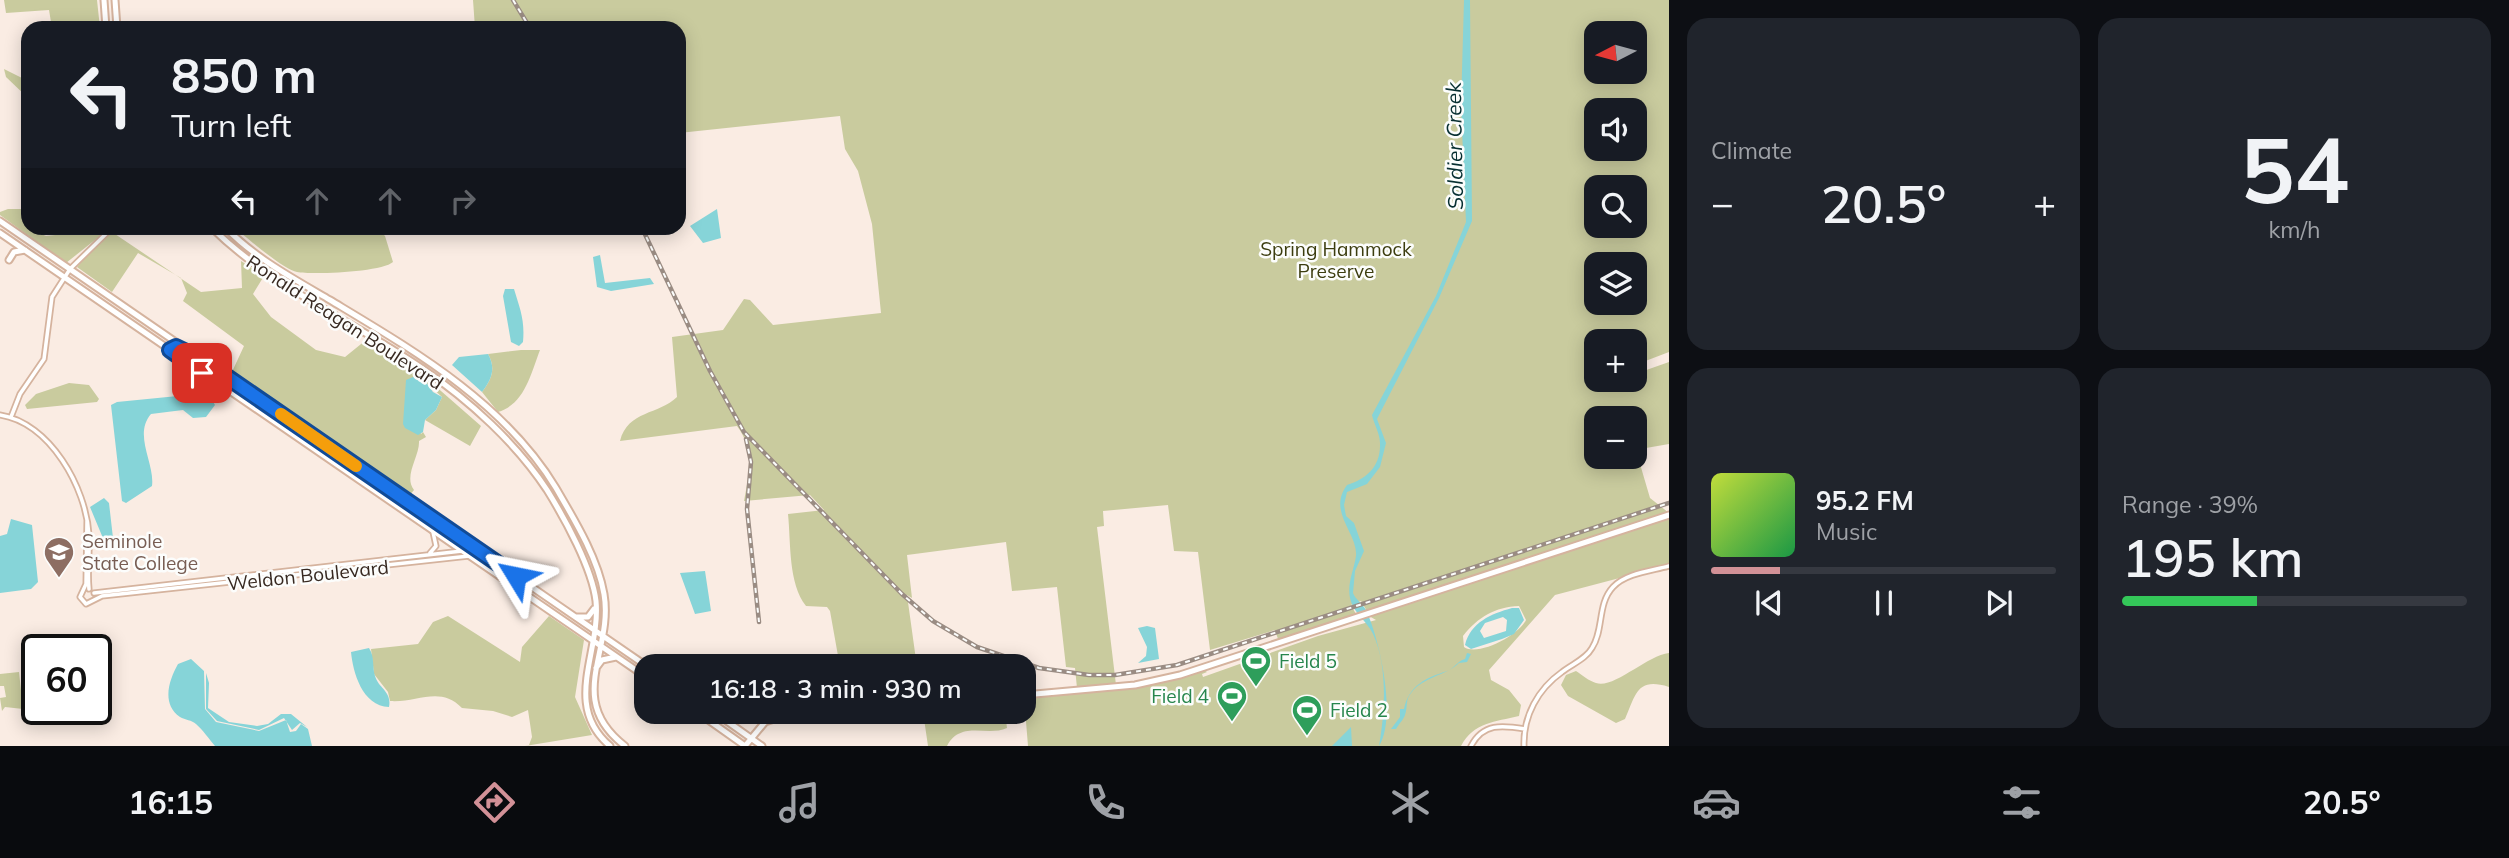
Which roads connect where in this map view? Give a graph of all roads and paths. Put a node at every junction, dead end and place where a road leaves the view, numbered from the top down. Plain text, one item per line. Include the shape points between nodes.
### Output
1 (104, 0) edge
2 (115, 0) edge
3 (106, 21) edge
4 (116, 21) edge
5 (0, 221) edge
6 (0, 233) edge
7 (105, 235) edge
8 (220, 235) edge
9 (234, 235) edge
10 (25, 250) junction
11 (9, 260) dead end
12 (69, 269) junction
13 (64, 277) junction
14 (131, 323) junction
15 (169, 337) junction
16 (170, 350) junction
17 (201, 359) junction
18 (0, 415) edge
19 (11, 417) junction
20 (271, 420) junction
21 (302, 429) junction
22 (306, 444) junction
23 (335, 452) junction
24 (369, 487) junction
25 (409, 502) junction
26 (1669, 515) edge
27 (564, 519) junction
28 (432, 530) junction
29 (583, 540) junction
30 (468, 543) junction
31 (475, 548) junction
32 (462, 551) junction
33 (428, 555) junction
34 (469, 556) junction
35 (398, 558) junction
36 (400, 565) junction
37 (1669, 566) edge
38 (90, 593) junction
39 (596, 603) junction
40 (574, 616) junction
41 (593, 630) junction
42 (601, 635) junction
43 (591, 639) junction
44 (599, 645) junction
45 (617, 657) junction
46 (634, 657) edge
47 (634, 669) edge
48 (595, 671) junction
49 (1036, 694) edge
50 (713, 724) edge
51 (731, 724) edge
52 (765, 724) edge
53 (1525, 729) junction
54 (750, 738) junction
55 (610, 746) edge
56 (625, 746) edge
57 (745, 746) edge
58 (762, 746) edge
59 (1471, 746) edge
60 (1524, 746) edge

1 - 3 main road
2 - 4 main road
5 - 12 main road
6 - 10 main road
7 - 12 street
8 - 27 main road, Ronald Reagan Boulevard via 252,264 424,369 456,395 519,454
9 - 29 main road, Ronald Reagan Boulevard via 255,253 429,360 463,387 543,470
10 - 11 main road via 14,252
10 - 13 main road
12 - 13 street
12 - 15 main road
13 - 14 main road
13 - 19 street via 52,297 44,359 20,394
14 - 15 main road via 160,339
14 - 16 main road
15 - 17 main road
16 - 17 main road via 176,347
16 - 20 main road
17 - 21 main road
18 - 19 street
19 - 38 street via 41,434 62,458 87,520
20 - 21 main road via 295,431
20 - 22 main road
21 - 23 main road
22 - 23 main road via 314,441
22 - 24 main road
23 - 25 main road
24 - 25 main road via 378,485
24 - 28 main road
25 - 30 main road
26 - 49 main road via 1153,682
27 - 29 main road via 575,538
27 - 39 main road, Ronald Reagan Boulevard via 591,579
28 - 32 main road
28 - 33 street via 436,544
29 - 42 main road, Ronald Reagan Boulevard via 605,597
30 - 31 main road
30 - 32 street
31 - 34 street
31 - 40 main road
32 - 33 street, Weldon Boulevard
32 - 34 main road
33 - 35 street, Weldon Boulevard
34 - 36 street, Weldon Boulevard
34 - 43 main road
35 - 36 street
35 - 38 street, Weldon Boulevard
36 - 38 street, Weldon Boulevard
37 - 53 street via 1628,577 1612,589 1594,646 1546,686
39 - 40 main road via 588,617
39 - 41 main road, Ronald Reagan Boulevard
40 - 41 main road
41 - 42 main road
41 - 43 main road, Ronald Reagan Boulevard
42 - 44 main road, Ronald Reagan Boulevard
42 - 46 main road
43 - 44 main road
43 - 55 main road, Ronald Reagan Boulevard via 584,682 587,708 593,725
44 - 45 main road
44 - 48 main road, Ronald Reagan Boulevard
45 - 47 main road
45 - 48 main road via 602,660
48 - 56 main road, Ronald Reagan Boulevard via 598,713 604,726
50 - 57 main road
51 - 54 main road
52 - 54 main road
53 - 59 street via 1489,728
53 - 60 street
54 - 57 main road
54 - 58 main road

